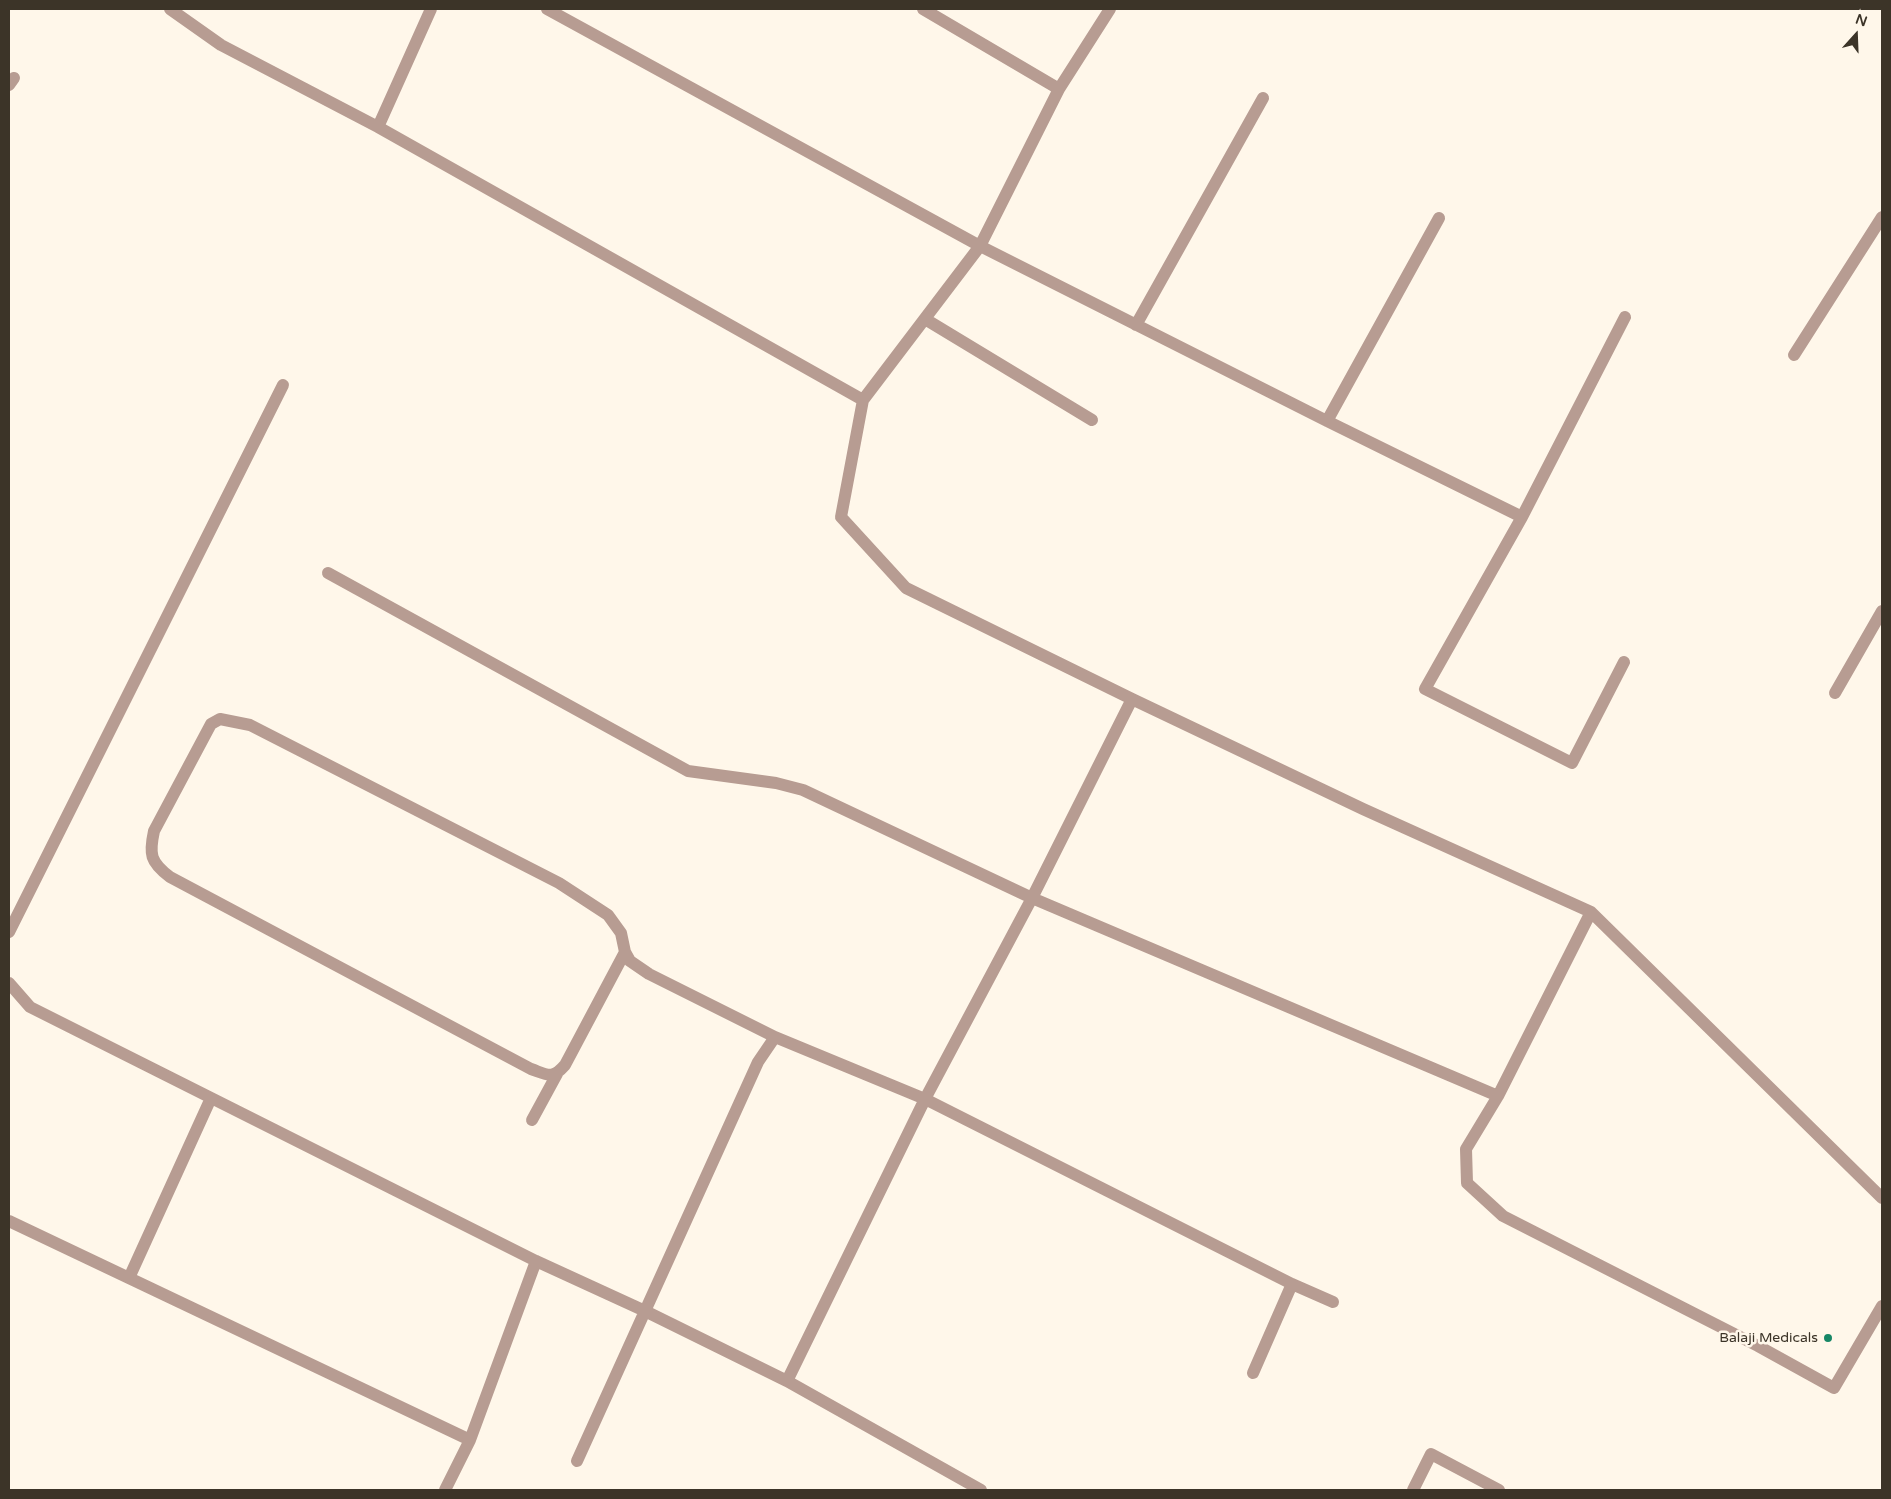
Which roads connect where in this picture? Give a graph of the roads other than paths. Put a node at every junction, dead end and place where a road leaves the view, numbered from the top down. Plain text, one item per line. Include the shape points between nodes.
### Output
1 (170, 9) edge
2 (432, 9) edge
3 (547, 9) edge
4 (923, 9) edge
5 (1110, 9) edge
6 (1059, 88) junction
7 (1263, 98) dead end
8 (378, 127) junction
9 (1882, 217) edge
10 (1439, 218) dead end
11 (980, 246) junction
12 (1625, 317) dead end
13 (924, 318) junction
14 (1136, 325) junction
15 (1794, 354) dead end
16 (283, 386) dead end
17 (862, 400) junction
18 (1092, 420) dead end
19 (1327, 421) junction
20 (1522, 517) junction
21 (328, 573) dead end
22 (1882, 611) edge
23 (1624, 662) dead end
24 (1835, 693) dead end
25 (1132, 699) junction
26 (1032, 898) junction
27 (1591, 912) junction
28 (9, 932) edge
29 (625, 952) junction
30 (9, 982) edge
31 (775, 1038) junction
32 (557, 1074) junction
33 (1498, 1096) junction
34 (211, 1098) junction
35 (925, 1099) junction
36 (532, 1120) dead end
37 (1882, 1198) edge
38 (9, 1221) edge
39 (536, 1260) junction
40 (129, 1278) junction
41 (1292, 1284) junction
42 (1334, 1302) dead end
43 (1882, 1306) edge
44 (644, 1311) junction
45 (1252, 1373) dead end
46 (787, 1381) junction
47 (470, 1440) junction
48 (577, 1461) dead end
49 (445, 1490) edge
50 (981, 1490) edge
51 (1413, 1490) edge
52 (1498, 1490) edge

1 - 8 street via 221,45
2 - 8 street
3 - 11 street
4 - 6 street
5 - 6 street
6 - 11 street
7 - 14 street
8 - 17 street
9 - 15 street
10 - 19 street
11 - 13 street
11 - 14 street
12 - 20 street
13 - 17 street
13 - 18 street
14 - 19 street
16 - 28 street
17 - 25 street via 841,517 906,588
19 - 20 street
20 - 23 street via 1425,689 1572,763
21 - 26 street via 688,771 776,783 802,790
22 - 24 street
25 - 26 street
25 - 27 street via 1363,809
26 - 33 street
26 - 35 street
27 - 33 street
27 - 37 street
29 - 31 street via 630,961 649,974
29 - 32 street via 565,1066
29 - 32 street via 621,933 608,914 559,883 250,725 220,719 210,724 154,831 150,849 153,861 162,871 192,891 531,1069 550,1076
30 - 34 street via 30,1007
31 - 35 street
31 - 44 street via 758,1062
32 - 36 street
33 - 43 street via 1466,1150 1467,1183 1503,1216 1834,1388
34 - 39 street
34 - 40 street
35 - 41 street
35 - 46 street
38 - 40 street
39 - 44 street
39 - 47 street
40 - 47 street
41 - 42 street
41 - 45 street
44 - 46 street
44 - 48 street
46 - 50 street
47 - 49 street
51 - 52 street via 1431,1454

